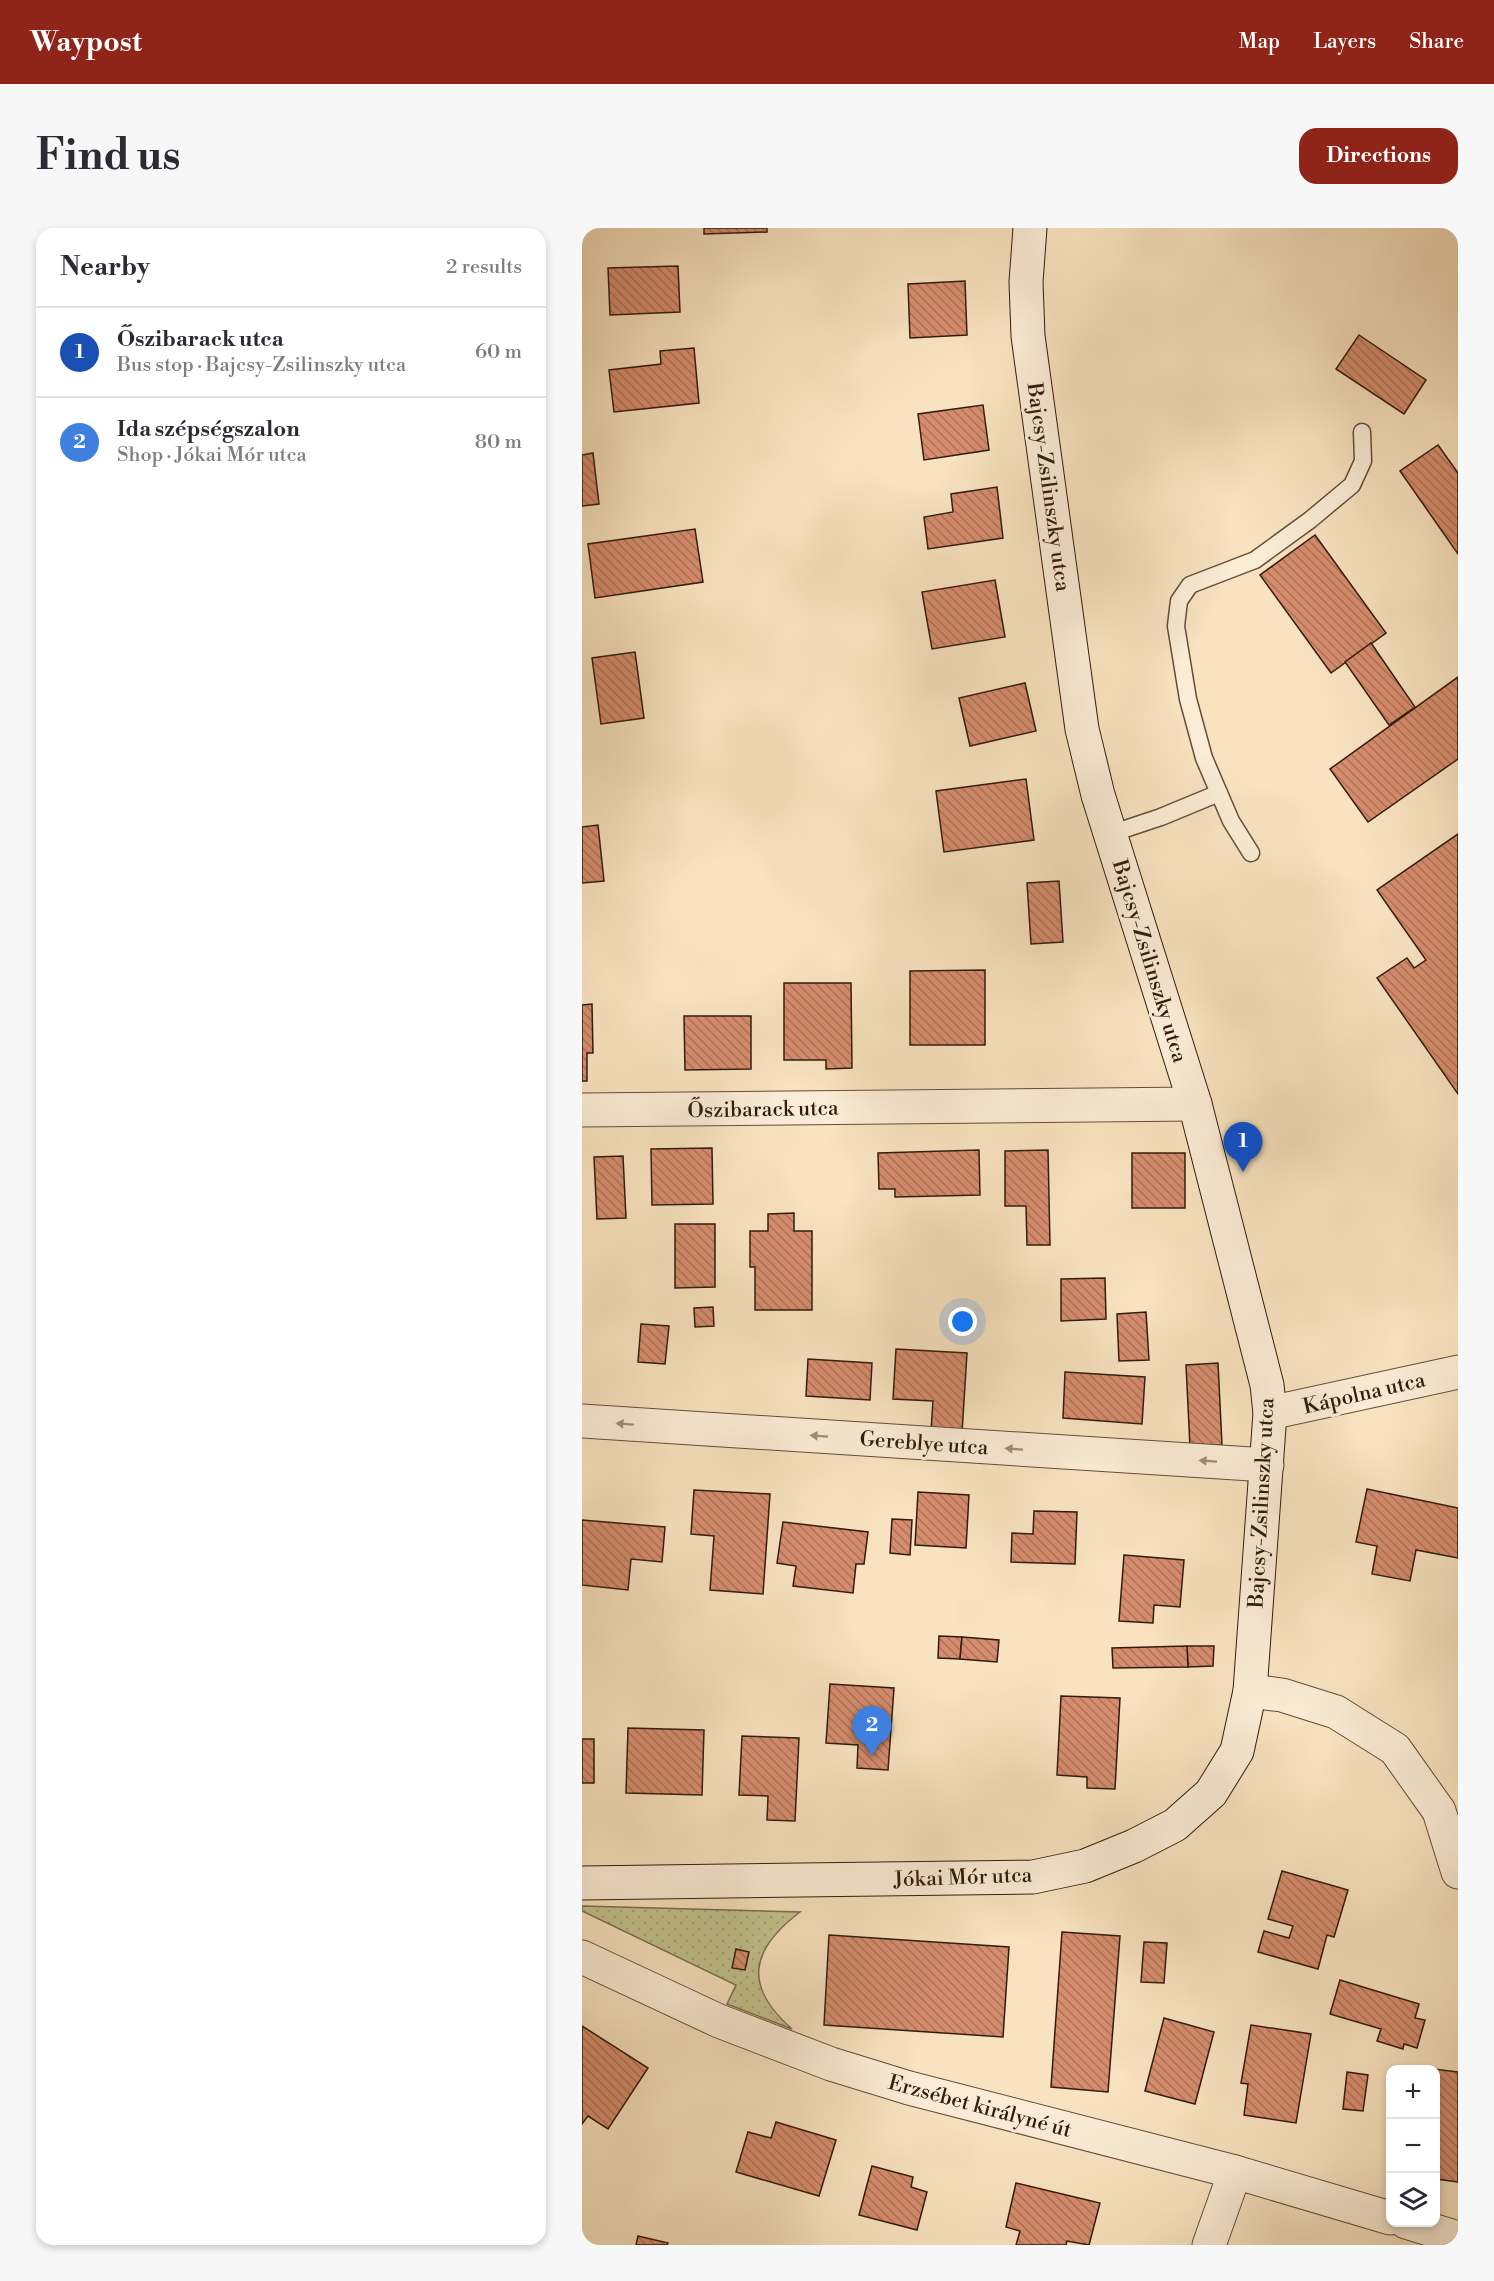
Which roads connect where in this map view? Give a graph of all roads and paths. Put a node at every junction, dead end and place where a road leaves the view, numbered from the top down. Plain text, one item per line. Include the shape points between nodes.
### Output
1 (1030, 228) edge
2 (1362, 432) dead end
3 (1219, 793) junction
4 (1110, 834) junction
5 (1251, 853) dead end
6 (1195, 1104) junction
7 (582, 1110) edge
8 (1458, 1371) edge
9 (1270, 1413) junction
10 (582, 1421) edge
11 (1267, 1465) junction
12 (1250, 1691) junction
13 (1458, 1872) edge
14 (582, 1883) edge
15 (582, 1958) edge
16 (1235, 2172) junction
17 (1386, 2217) edge
18 (1420, 2227) edge
19 (1458, 2238) edge
20 (1209, 2245) edge

1 - 4 street, Bajcsy-Zsilinszky utca via 1028,336 1082,729
2 - 3 lane via 1364,461 1352,485 1255,560 1190,585 1179,601 1176,626 1188,699 1204,758
3 - 4 lane
3 - 5 lane
4 - 6 street, Bajcsy-Zsilinszky utca
6 - 7 street, Őszibarack utca
6 - 9 street, Bajcsy-Zsilinszky utca via 1261,1356
8 - 9 street, Kápolna utca
9 - 11 street, Bajcsy-Zsilinszky utca
11 -> 10 street, Gereblye utca
11 - 12 street, Bajcsy-Zsilinszky utca
12 - 13 street via 1282,1695 1336,1712 1395,1749 1439,1811
12 - 14 street, Jókai Mór utca via 1237,1751 1210,1793 1175,1825 1084,1866 1033,1877
15 - 16 street, Erzsébet királyné út via 719,2021 831,2064 909,2088
16 - 17 street, Erzsébet királyné út
16 - 20 street
18 - 19 street

